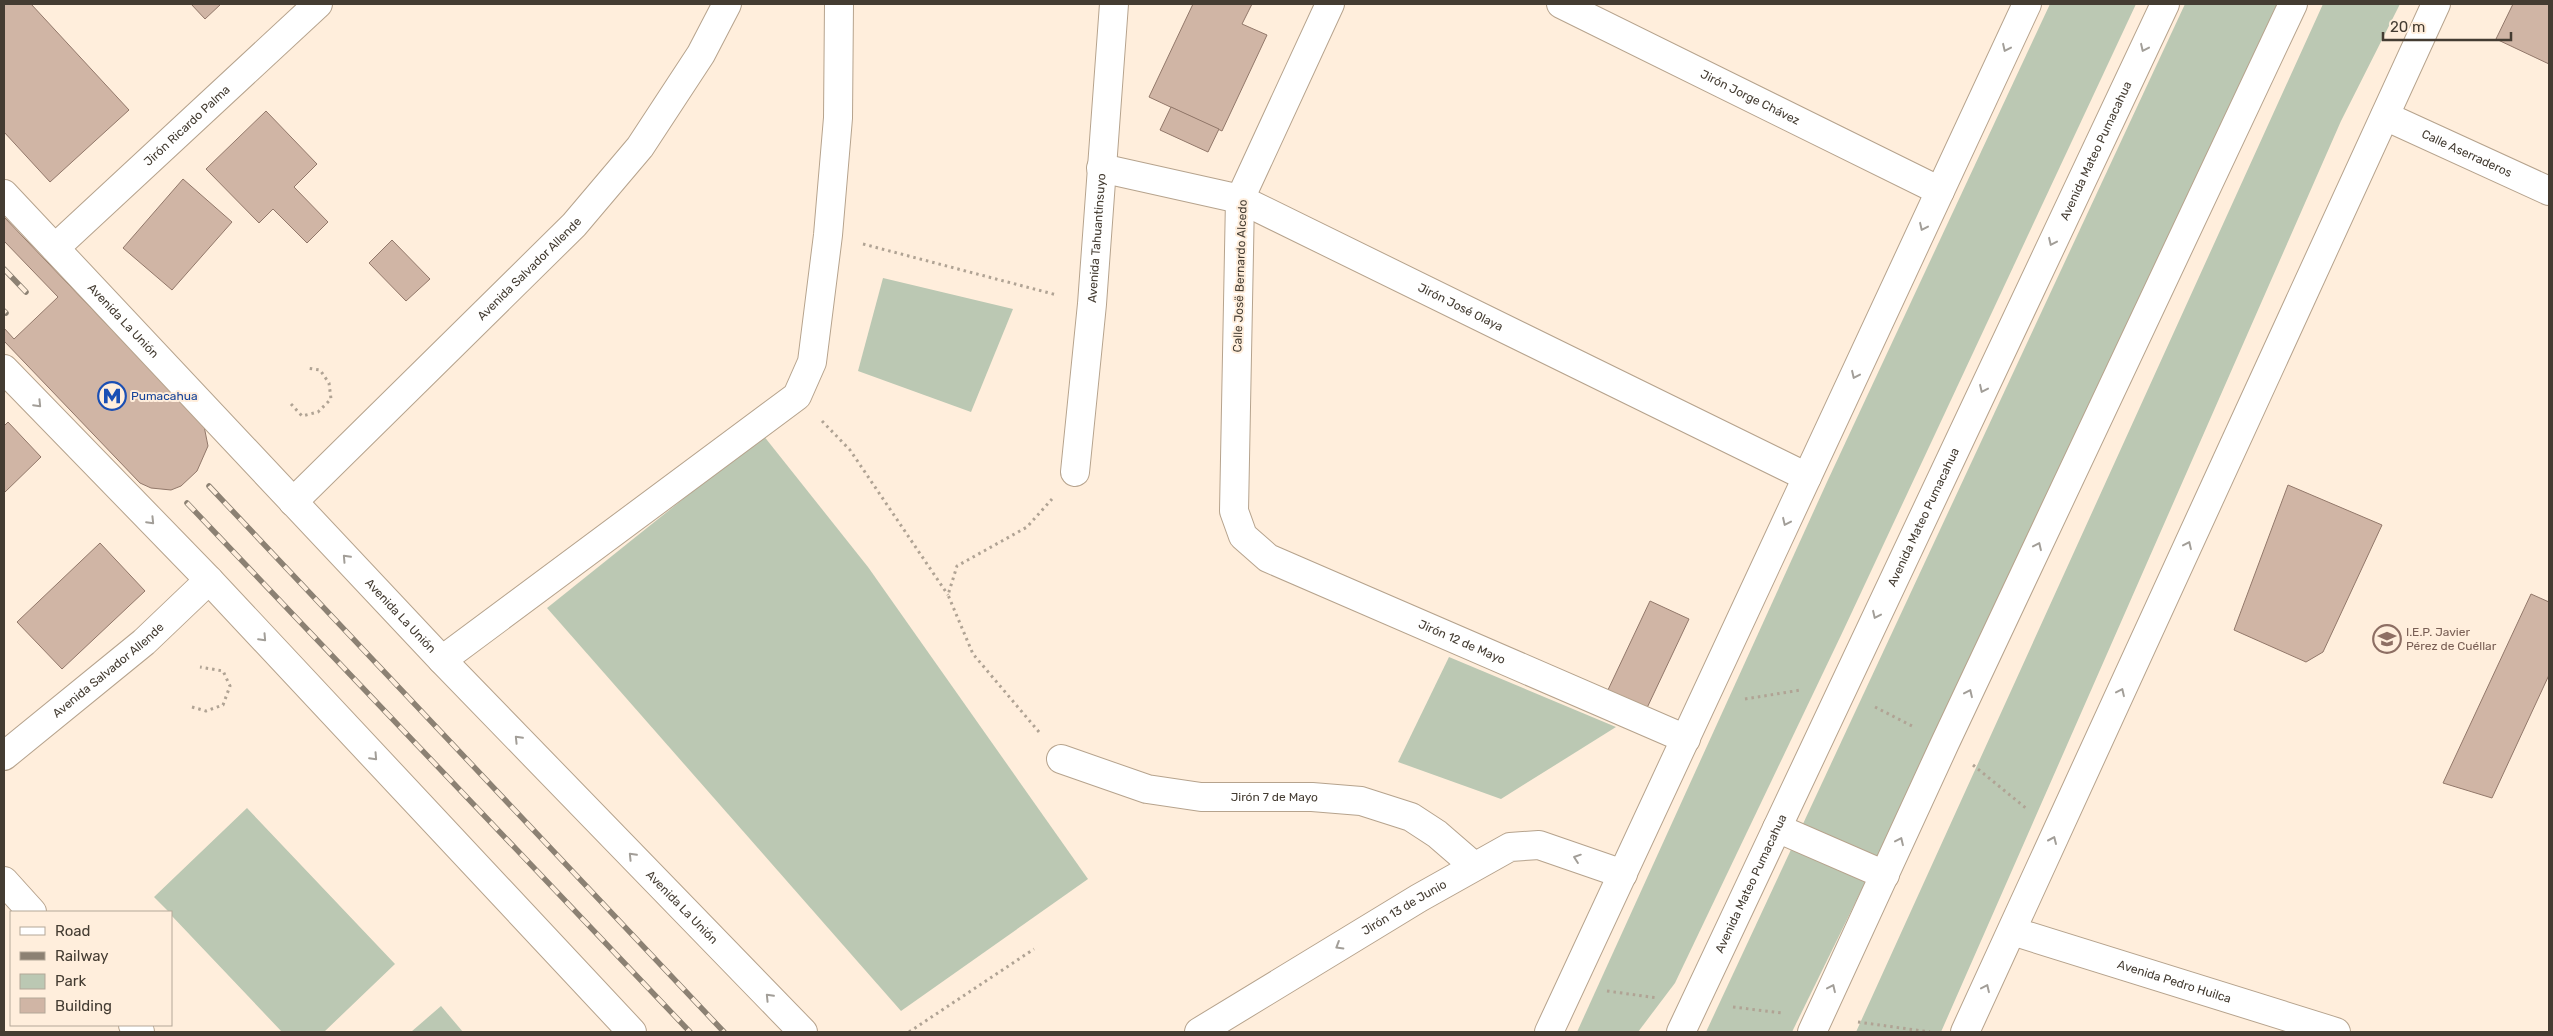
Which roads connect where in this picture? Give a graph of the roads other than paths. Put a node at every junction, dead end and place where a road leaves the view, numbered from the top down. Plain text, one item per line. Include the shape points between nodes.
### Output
1 (318, 4) edge
2 (727, 4) edge
3 (839, 4) edge
4 (1114, 4) edge
5 (1330, 4) edge
6 (1561, 4) edge
7 (2027, 4) edge
8 (2165, 4) edge
9 (2293, 4) edge
10 (2436, 4) edge
11 (2385, 116) junction
12 (1101, 168) junction
13 (1940, 191) junction
14 (2549, 191) edge
15 (4, 194) edge
16 (1240, 199) junction
17 (55, 248) junction
18 (4, 370) edge
19 (1075, 472) road end
20 (1807, 477) junction
21 (293, 502) junction
22 (1243, 536) joint
23 (209, 580) junction
24 (442, 660) junction
25 (1686, 739) junction
26 (4, 756) edge
27 (1061, 759) road end
28 (1777, 828) junction
29 (1474, 866) junction
30 (1624, 874) junction
31 (1884, 875) junction
32 (4, 881) edge
33 (31, 911) edge
34 (2012, 931) junction
35 (1816, 1024) edge
36 (632, 1032) edge
37 (803, 1032) edge
38 (1199, 1032) edge
39 (1550, 1032) edge
40 (1682, 1032) edge
41 (1965, 1032) edge
42 (2336, 1032) edge

1 - 17 street, Jirón Ricardo Palma
2 - 21 street, Avenida Salvador Allende via 701,54 640,147 574,225
3 - 24 street via 838,118 828,235 812,362 797,396
4 - 12 street, Avenida Tahuantinsuyo
5 - 16 street, Calle Josë Bernardo Alcedo
6 - 13 street, Jirón Jorge Chávez
7 -> 13 street
8 -> 28 street, Avenida Mateo Pumacahua
31 -> 9 street
10 - 11 street
11 - 14 street, Calle Aserraderos
34 -> 11 street
12 - 16 street, Jirón José Olaya
12 - 19 street, Avenida Tahuantinsuyo via 1092,304
13 -> 20 street
15 - 17 street, Avenida La Unión
16 - 20 street, Jirón José Olaya
16 - 22 street, Calle Josë Bernardo Alcedo via 1234,511
17 - 21 street, Avenida La Unión
18 -> 23 street
20 -> 25 street
24 -> 21 street, Avenida La Unión
22 - 25 street, Jirón 12 de Mayo via 1268,558
23 - 26 street, Avenida Salvador Allende via 144,642
23 -> 36 street
37 -> 24 street, Avenida La Unión
25 - 30 street
27 - 29 street, Jirón 7 de Mayo via 1147,789 1192,796 1312,797 1361,801 1411,817 1438,834
28 - 31 street
28 - 40 street, Avenida Mateo Pumacahua
30 -> 29 street, Jirón 13 de Junio via 1539,845 1510,848
29 -> 38 street, Jirón 13 de Junio
30 - 39 street
35 -> 31 street
32 - 33 street
41 -> 34 street
34 - 42 street, Avenida Pedro Huilca

